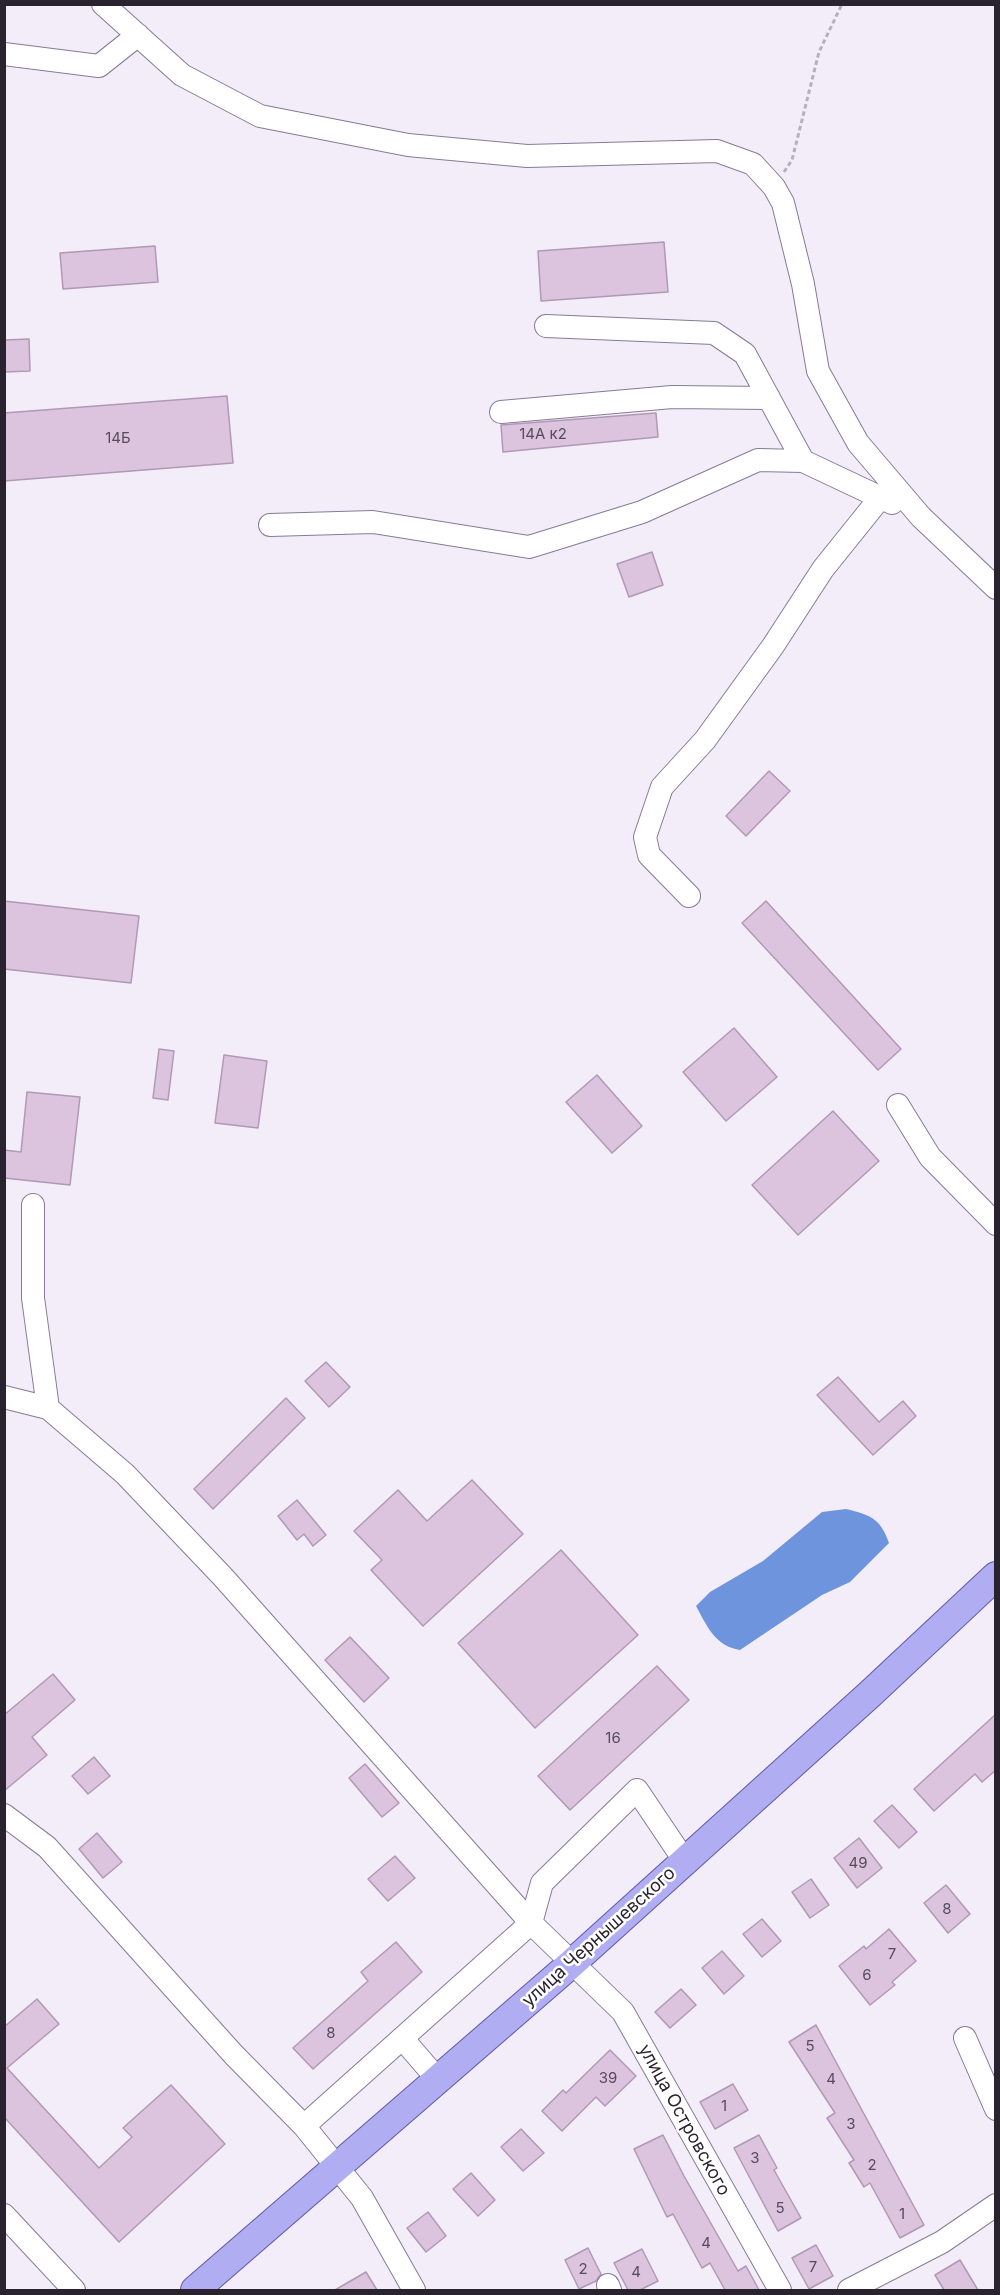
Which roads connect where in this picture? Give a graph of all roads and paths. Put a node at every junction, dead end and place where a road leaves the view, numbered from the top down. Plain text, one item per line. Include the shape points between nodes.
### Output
1 (103, 4) edge
2 (842, 4) edge
3 (138, 35) junction
4 (4, 54) edge
5 (774, 187) junction
6 (546, 326) dead end
7 (769, 398) junction
8 (501, 412) dead end
9 (803, 461) junction
10 (880, 498) junction
11 (921, 517) junction
12 (270, 525) dead end
13 (996, 588) edge
14 (689, 896) dead end
15 (898, 1106) dead end
16 (33, 1205) dead end
17 (996, 1224) edge
18 (4, 1397) edge
19 (48, 1408) junction
20 (992, 1588) edge
21 (4, 1815) edge
22 (684, 1860) junction
23 (531, 1923) junction
24 (571, 1964) junction
25 (402, 2038) junction
26 (965, 2038) dead end
27 (439, 2081) junction
28 (996, 2109) edge
29 (304, 2126) junction
30 (337, 2166) junction
31 (996, 2205) edge
32 (4, 2215) edge
33 (74, 2290) edge
34 (195, 2290) edge
35 (414, 2290) edge
36 (780, 2290) edge
37 (849, 2290) edge

1 - 3 street
2 - 5 path via 819,52 792,160
3 - 4 street via 99,66
3 - 5 street via 182,75 260,116 408,145 527,156 717,151 753,164
5 - 11 street via 786,215 818,371 858,443
6 - 7 street via 714,333 745,354
7 - 8 street via 672,397
7 - 9 street
9 - 10 street
9 - 12 street via 758,460 642,512 529,547 373,522
10 - 11 street
10 - 14 street via 823,569 705,741 662,787 645,837 649,855
11 - 13 street
15 - 17 street via 930,1158
16 - 19 street via 33,1298
18 - 19 street
19 - 23 street, улица Островского via 125,1474 223,1577
20 - 22 main road, улица Чернышевского
21 - 29 street via 47,1847 234,2055
22 - 23 street via 638,1790 542,1883
22 - 24 main road, улица Чернышевского
23 - 24 street, улица Островского
23 - 25 street
24 - 27 main road, улица Чернышевского
24 - 36 street, улица Островского via 623,2012
25 - 27 street
25 - 29 street
26 - 28 street
27 - 30 main road, улица Чернышевского
29 - 30 street
30 - 34 main road, улица Чернышевского
30 - 35 street via 362,2198
31 - 37 street via 942,2242
32 - 33 street

